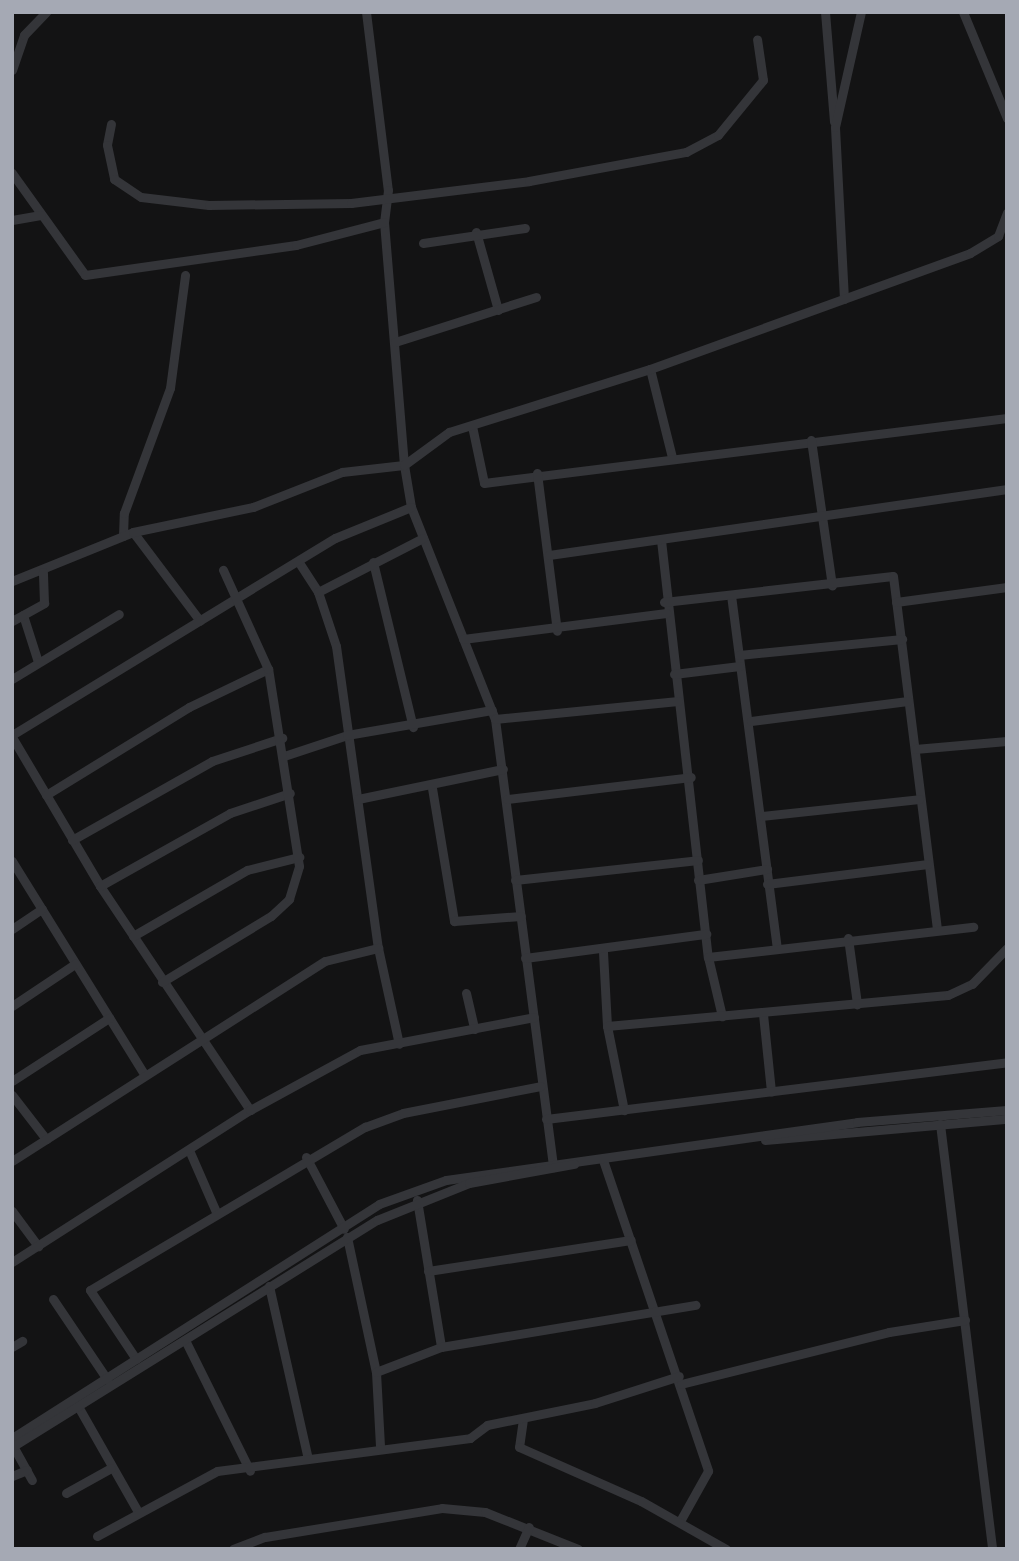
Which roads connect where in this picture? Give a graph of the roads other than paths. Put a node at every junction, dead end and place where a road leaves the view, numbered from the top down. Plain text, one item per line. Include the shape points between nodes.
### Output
1 (46, 12) edge
2 (366, 12) edge
3 (825, 12) edge
4 (861, 12) edge
5 (963, 12) edge
6 (757, 39) dead end
7 (12, 70) edge
8 (1007, 118) edge
9 (111, 124) dead end
10 (835, 127) junction
11 (12, 173) edge
12 (383, 198) junction
13 (1007, 213) edge
14 (41, 215) junction
15 (12, 220) edge
16 (384, 222) junction
17 (525, 228) dead end
18 (476, 232) junction
19 (423, 243) dead end
20 (185, 275) dead end
21 (536, 297) dead end
22 (844, 299) junction
23 (498, 310) junction
24 (395, 342) junction
25 (650, 369) junction
26 (1007, 418) edge
27 (472, 426) junction
28 (811, 440) junction
29 (672, 457) junction
30 (404, 465) junction
31 (537, 473) junction
32 (1007, 489) edge
33 (411, 508) junction
34 (823, 517) junction
35 (133, 532) junction
36 (123, 536) junction
37 (423, 538) junction
38 (660, 540) junction
39 (549, 555) junction
40 (298, 561) junction
41 (373, 562) junction
42 (223, 570) dead end
43 (43, 572) junction
44 (12, 581) edge
45 (832, 584) junction
46 (1007, 587) edge
47 (318, 592) junction
48 (731, 595) junction
49 (240, 597) junction
50 (664, 602) junction
51 (896, 602) junction
52 (666, 613) junction
53 (120, 614) dead end
54 (23, 615) junction
55 (12, 621) edge
56 (200, 621) junction
57 (557, 631) junction
58 (463, 639) junction
59 (902, 639) junction
60 (739, 655) junction
61 (38, 662) junction
62 (740, 666) junction
63 (268, 669) junction
64 (674, 674) junction
65 (12, 678) edge
66 (678, 701) junction
67 (908, 701) junction
68 (493, 715) junction
69 (751, 721) junction
70 (413, 727) junction
71 (347, 735) junction
72 (12, 736) edge
73 (282, 738) junction
74 (1007, 741) edge
75 (915, 749) junction
76 (284, 756) junction
77 (503, 769) junction
78 (691, 777) junction
79 (432, 788) junction
80 (290, 793) junction
81 (46, 795) junction
82 (358, 799) junction
83 (507, 799) junction
84 (919, 799) junction
85 (761, 816) junction
86 (72, 840) junction
87 (299, 857) junction
88 (698, 860) junction
89 (12, 861) edge
90 (928, 864) junction
91 (767, 869) junction
92 (515, 880) junction
93 (698, 880) junction
94 (767, 884) junction
95 (100, 886) junction
96 (42, 909) junction
97 (521, 916) junction
98 (973, 927) dead end
99 (12, 929) edge
100 (937, 929) junction
101 (706, 934) junction
102 (133, 936) junction
103 (848, 939) junction
104 (378, 948) junction
105 (777, 948) junction
106 (1007, 948) edge
107 (603, 952) junction
108 (708, 957) junction
109 (525, 958) junction
110 (75, 964) junction
111 (162, 982) junction
112 (466, 993) dead end
113 (857, 1004) junction
114 (12, 1006) edge
115 (763, 1014) junction
116 (722, 1016) junction
117 (534, 1017) junction
118 (109, 1018) junction
119 (607, 1026) junction
120 (474, 1029) junction
121 (199, 1040) junction
122 (399, 1044) junction
123 (1007, 1062) edge
124 (144, 1074) junction
125 (12, 1081) edge
126 (540, 1086) junction
127 (771, 1092) junction
128 (12, 1094) edge
129 (250, 1110) junction
130 (624, 1110) junction
131 (1007, 1110) edge
132 (546, 1119) junction
133 (1007, 1119) edge
134 (940, 1124) junction
135 (46, 1139) junction
136 (190, 1150) junction
137 (306, 1157) junction
138 (603, 1160) junction
139 (12, 1161) edge
140 (553, 1164) junction
141 (416, 1200) junction
142 (12, 1211) edge
143 (217, 1214) junction
144 (345, 1233) junction
145 (631, 1240) junction
146 (38, 1246) junction
147 (12, 1262) edge
148 (428, 1271) junction
149 (269, 1286) junction
150 (53, 1299) dead end
151 (696, 1304) dead end
152 (656, 1308) junction
153 (965, 1320) junction
154 (22, 1340) dead end
155 (185, 1340) junction
156 (12, 1347) edge
157 (441, 1347) junction
158 (136, 1359) junction
159 (376, 1372) junction
160 (107, 1379) junction
161 (680, 1380) junction
162 (79, 1408) junction
163 (523, 1419) junction
164 (12, 1438) edge
165 (13, 1446) edge
166 (380, 1447) junction
167 (308, 1459) junction
168 (111, 1468) junction
169 (250, 1471) junction
170 (12, 1476) edge
171 (66, 1493) dead end
172 (138, 1512) junction
173 (680, 1521) junction
174 (529, 1527) junction
175 (97, 1536) dead end
176 (233, 1549) edge
177 (519, 1549) edge
178 (578, 1549) edge
179 (726, 1549) edge
180 (992, 1549) edge

1 - 7 street via 24,35
2 - 12 street via 388,190
3 - 10 street
4 - 10 street
5 - 8 street
6 - 12 street via 763,80 718,135 686,152 529,181
9 - 12 street via 107,145 114,179 141,197 270,206
10 - 22 street
11 - 14 street
12 - 16 street
13 - 22 street via 998,236 970,253
14 - 15 street
14 - 16 street via 85,275 296,245
16 - 24 street
17 - 18 street
18 - 19 street
18 - 23 street
20 - 36 street via 170,388 124,513
21 - 23 street
22 - 25 street
23 - 24 street via 502,313
24 - 30 street
25 - 27 street
25 - 29 street
26 - 28 street
27 - 30 street via 449,432
27 - 31 street via 484,483
28 - 29 street
28 - 34 street
29 - 31 street
30 - 33 street
30 - 35 street via 342,472 253,507
31 - 39 street
32 - 34 street
33 - 37 street
33 - 40 street via 335,538
34 - 38 street via 706,527
34 - 45 street
35 - 36 street
35 - 56 street
36 - 43 street
37 - 41 street
37 - 58 street
38 - 39 street
38 - 50 street
39 - 57 street
40 - 47 street
40 - 49 street
41 - 47 street
41 - 70 street
42 - 49 street
43 - 44 street
43 - 54 street via 44,603
45 - 48 street
45 - 51 street via 893,576
46 - 51 street
47 - 71 street via 336,646
48 - 50 street
48 - 60 street
49 - 56 street
49 - 63 street
50 - 52 street
51 - 59 street
52 - 57 street
52 - 64 street
53 - 61 street
54 - 55 street
54 - 61 street
56 - 72 street
57 - 58 street
58 - 68 street
59 - 60 street
59 - 67 street
60 - 62 street
61 - 65 street
62 - 64 street
62 - 69 street
63 - 73 street
63 - 81 street via 189,707
64 - 66 street
66 - 68 street
66 - 78 street
67 - 69 street
67 - 75 street
68 - 70 street
68 - 77 street
69 - 85 street
70 - 71 street
71 - 76 street
71 - 82 street
72 - 81 street
73 - 76 street
73 - 86 street via 212,761
74 - 75 street
75 - 84 street
76 - 80 street
77 - 79 street
77 - 83 street
78 - 83 street
78 - 88 street
79 - 82 street
79 - 97 street via 454,922
80 - 87 street
80 - 95 street via 230,813
81 - 86 street
82 - 104 street
83 - 92 street
84 - 85 street
84 - 90 street
85 - 91 street
86 - 95 street
87 - 102 street via 247,870
87 - 111 street via 292,891 271,916
88 - 92 street
88 - 93 street
89 - 96 street
90 - 94 street
90 - 100 street
91 - 93 street
91 - 94 street
92 - 97 street
93 - 101 street
94 - 105 street
95 - 102 street
96 - 99 street
96 - 110 street
97 - 109 street
98 - 100 street
100 - 103 street
101 - 107 street
101 - 108 street
102 - 111 street
103 - 105 street
103 - 113 street
104 - 121 street via 324,961
104 - 122 street
105 - 108 street
106 - 113 street via 972,984 948,995
107 - 109 street
107 - 119 street
108 - 116 street
109 - 117 street
110 - 114 street
110 - 118 street
111 - 121 street
112 - 120 street
113 - 115 street
115 - 116 street
115 - 127 street
116 - 119 street
117 - 120 street
117 - 126 street
118 - 124 street
118 - 125 street
119 - 130 street
120 - 122 street
121 - 124 street
121 - 129 street
122 - 129 street via 360,1050
123 - 127 street
124 - 135 street
126 - 132 street
126 - 137 street via 403,1113
127 - 130 street
128 - 135 street
129 - 136 street
130 - 132 street
131 - 140 street
132 - 140 street
133 - 134 street
134 - 138 street
134 - 153 street
135 - 139 street
136 - 143 street
136 - 146 street
137 - 143 street
137 - 144 street
138 - 140 street
138 - 145 street
140 - 141 street
140 - 144 street via 446,1180 379,1204
141 - 144 street
141 - 148 street
142 - 146 street
143 - 158 street via 90,1290
144 - 149 street
144 - 158 street
144 - 159 street
145 - 148 street
145 - 152 street
146 - 147 street
148 - 157 street
149 - 155 street
149 - 167 street
150 - 160 street
151 - 152 street via 659,1314
152 - 157 street
152 - 161 street
153 - 161 street via 889,1332
153 - 180 street
154 - 156 street
155 - 162 street
155 - 169 street
157 - 159 street
158 - 160 street
159 - 166 street
160 - 164 street
161 - 163 street
161 - 173 street via 708,1471
162 - 165 street
162 - 168 street
163 - 166 street via 487,1425 470,1438
163 - 173 street via 519,1447
165 - 170 street via 30,1475
166 - 167 street
167 - 169 street
168 - 171 street
168 - 172 street
169 - 172 street via 217,1471 191,1480
172 - 175 street
173 - 179 street
174 - 176 street via 485,1512 442,1508 265,1537
174 - 177 street
174 - 178 street

